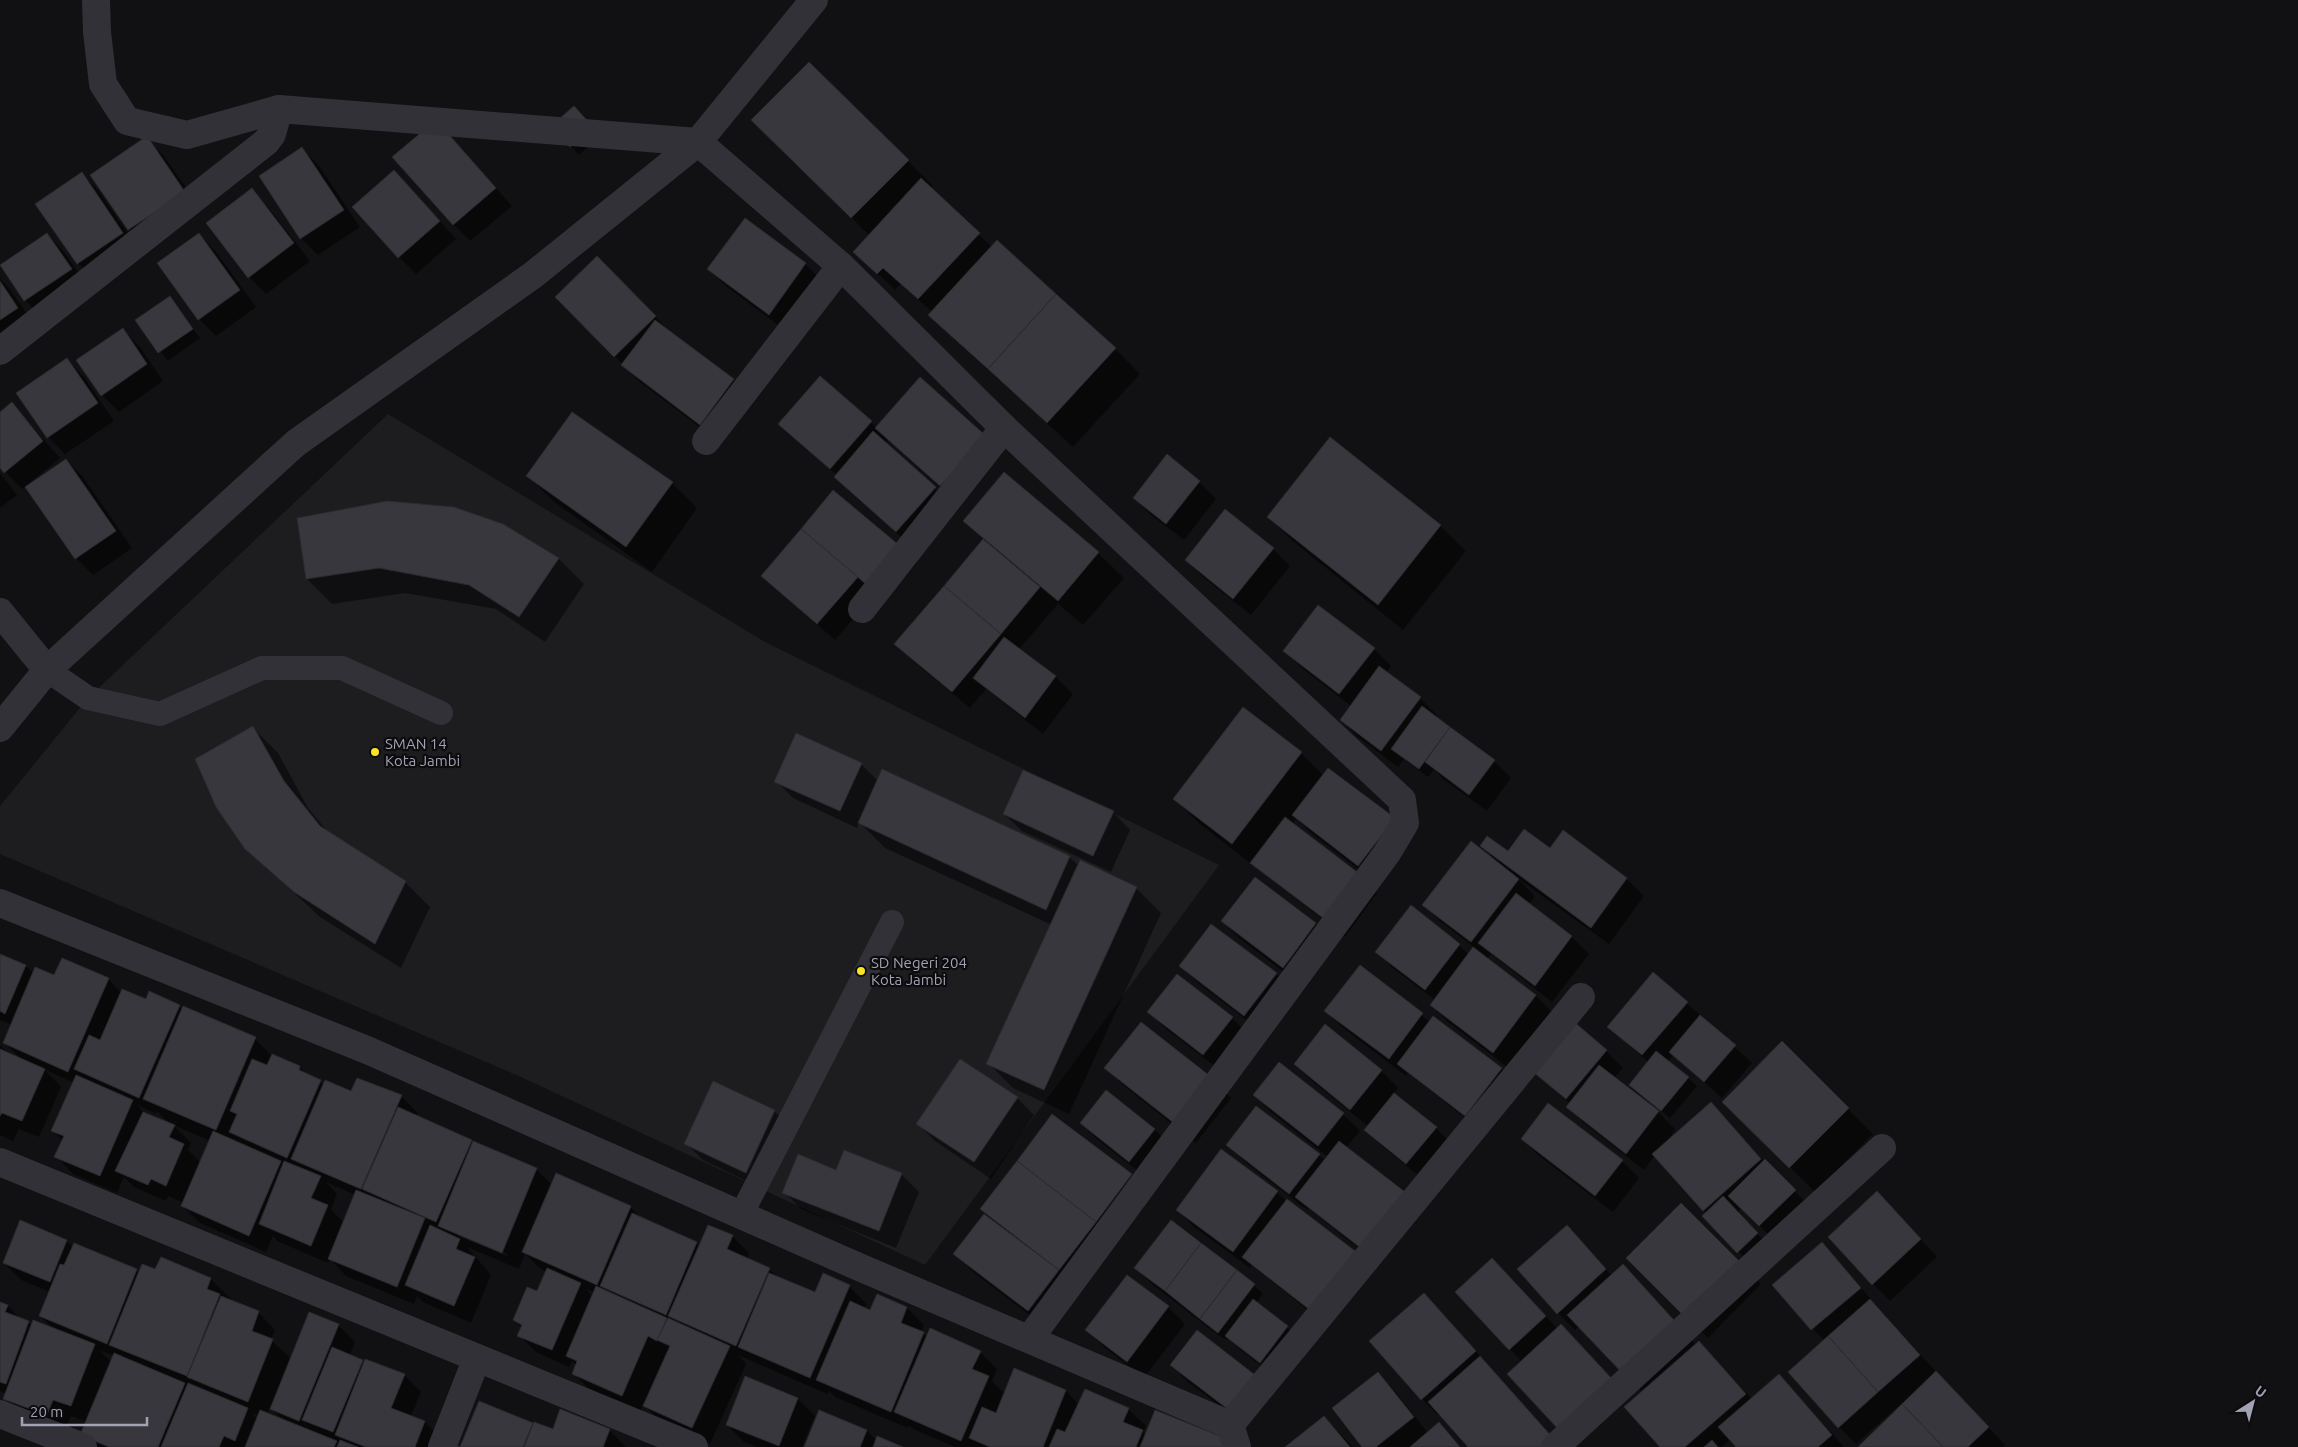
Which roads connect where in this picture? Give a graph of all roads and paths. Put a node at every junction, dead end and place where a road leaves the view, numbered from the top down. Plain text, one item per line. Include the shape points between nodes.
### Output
1 (96, 0) edge
2 (814, 0) edge
3 (279, 109) junction
4 (698, 142) junction
5 (841, 266) junction
6 (0, 351) edge
7 (1004, 428) junction
8 (706, 441) dead end
9 (862, 609) dead end
10 (0, 612) edge
11 (47, 670) junction
12 (441, 713) dead end
13 (0, 728) edge
14 (0, 903) edge
15 (892, 922) dead end
16 (1581, 997) dead end
17 (1882, 1148) dead end
18 (0, 1162) edge
19 (741, 1215) junction
20 (1030, 1338) junction
21 (477, 1358) junction
22 (0, 1414) edge
23 (1233, 1436) edge
24 (83, 1447) edge
25 (442, 1447) edge
26 (694, 1447) edge
27 (1555, 1447) edge

1 - 3 street via 103,84 127,121 186,135
2 - 4 street
3 - 4 street
3 - 6 street via 272,134 266,142
4 - 5 street
4 - 11 street via 533,275 296,443
5 - 7 street
5 - 8 street
7 - 9 street
7 - 20 street via 1402,800 1405,823 1387,853
10 - 11 street
11 - 12 lane via 88,698 160,714 262,668 342,668
11 - 13 street
14 - 19 street via 367,1050
15 - 19 lane
16 - 23 street
17 - 27 street
18 - 21 street
19 - 20 street
20 - 23 street
21 - 25 street
21 - 26 street
22 - 24 street

